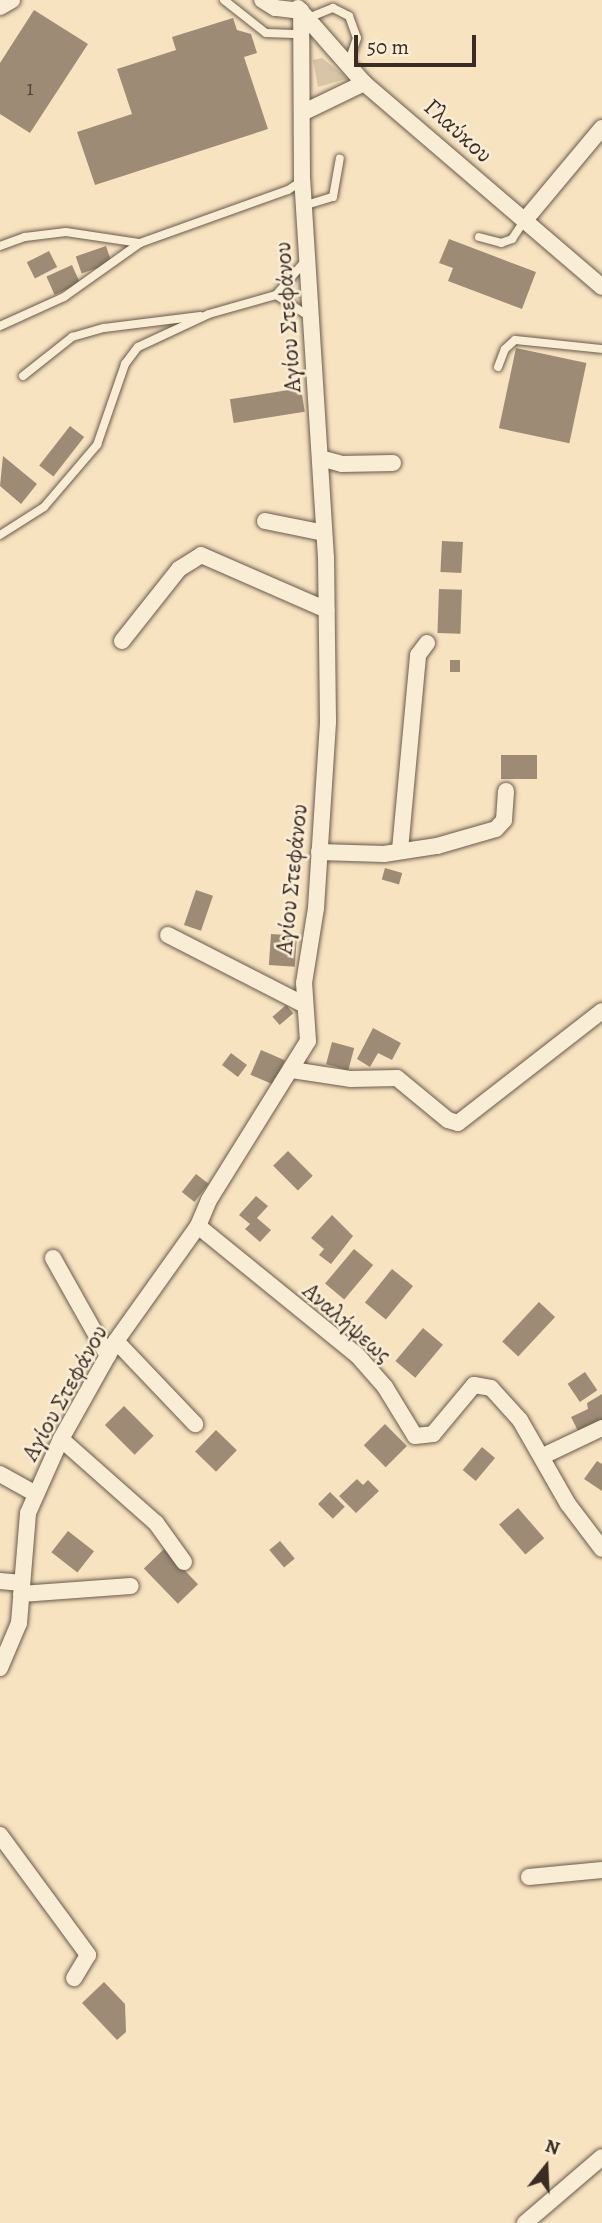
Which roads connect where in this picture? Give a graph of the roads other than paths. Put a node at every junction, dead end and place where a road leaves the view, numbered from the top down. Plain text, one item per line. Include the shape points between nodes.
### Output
1 (12, 0) edge
2 (224, 0) edge
3 (262, 0) edge
4 (0, 8) edge
5 (300, 16) edge
6 (348, 64) junction
7 (364, 83) junction
8 (302, 113) junction
9 (602, 128) edge
10 (340, 159) dead end
11 (302, 181) junction
12 (303, 206) junction
13 (524, 220) junction
14 (479, 237) dead end
15 (140, 243) junction
16 (0, 246) edge
17 (306, 260) junction
18 (602, 287) edge
19 (276, 295) junction
20 (209, 314) junction
21 (310, 317) junction
22 (0, 326) edge
23 (602, 349) edge
24 (498, 367) dead end
25 (23, 376) dead end
26 (320, 458) junction
27 (393, 463) dead end
28 (265, 521) dead end
29 (324, 533) junction
30 (0, 535) edge
31 (327, 610) junction
32 (122, 641) dead end
33 (427, 643) dead end
34 (506, 791) dead end
35 (400, 850) junction
36 (319, 852) junction
37 (168, 935) dead end
38 (303, 1003) junction
39 (602, 1011) edge
40 (292, 1070) junction
41 (198, 1226) junction
42 (53, 1258) dead end
43 (112, 1349) junction
44 (195, 1424) dead end
45 (602, 1428) edge
46 (61, 1438) junction
47 (543, 1456) junction
48 (0, 1474) edge
49 (36, 1494) junction
50 (602, 1549) edge
51 (184, 1562) dead end
52 (0, 1581) edge
53 (131, 1586) dead end
54 (21, 1589) junction
55 (0, 1668) edge
56 (0, 1835) edge
57 (602, 1870) edge
58 (529, 1877) dead end
59 (74, 1979) dead end
60 (602, 2157) edge
61 (525, 2223) edge

1 - 4 street
2 - 5 lane via 266,33
3 - 5 street
5 - 6 street, Γλαύκου
5 - 6 lane via 333,8 349,16 357,38
5 - 8 street, Αγίου Στεφάνου
6 - 7 street, Γλαύκου
7 - 8 street
7 - 13 street, Γλαύκου
8 - 11 street, Αγίου Στεφάνου
9 - 13 street
10 - 12 lane via 333,197
11 - 12 street, Αγίου Στεφάνου
11 - 15 lane
12 - 17 street, Αγίου Στεφάνου
13 - 14 lane via 512,239 501,243
13 - 18 street, Γλαύκου
15 - 16 lane via 66,232 25,237
15 - 22 lane via 64,297
17 - 19 lane
17 - 21 street, Αγίου Στεφάνου
19 - 20 lane
19 - 21 lane
20 - 25 lane via 104,328 72,337
20 - 30 lane via 138,347 125,364 97,445 44,507
21 - 26 street, Αγίου Στεφάνου
23 - 24 lane via 515,341 505,349
26 - 27 street via 342,464
26 - 29 street, Αγίου Στεφάνου
28 - 29 street
29 - 31 street, Αγίου Στεφάνου
31 - 32 street via 201,555 179,569
31 - 36 street, Αγίου Στεφάνου via 328,721
33 - 35 street via 418,655
34 - 35 street via 504,820 496,830 437,846
35 - 36 street
36 - 38 street, Αγίου Στεφάνου
37 - 38 street
38 - 40 street, Αγίου Στεφάνου via 308,1041
39 - 40 street via 458,1124 397,1077 351,1079
40 - 41 street, Αγίου Στεφάνου via 209,1200
41 - 43 street, Αγίου Στεφάνου
41 - 47 street, Αναλήψεως via 357,1355 385,1387 411,1434 422,1438 433,1434 469,1389 481,1383 514,1412
42 - 43 street
43 - 44 street
43 - 46 street, Αγίου Στεφάνου
45 - 47 street
46 - 49 street, Αγίου Στεφάνου
46 - 51 street via 156,1522
47 - 50 street, Αναλήψεως via 568,1504
48 - 49 street
49 - 54 street, Αγίου Στεφάνου via 26,1522
52 - 54 street
53 - 54 street
54 - 55 street, Αγίου Στεφάνου via 18,1631
56 - 59 street via 88,1955
57 - 58 street
60 - 61 street

